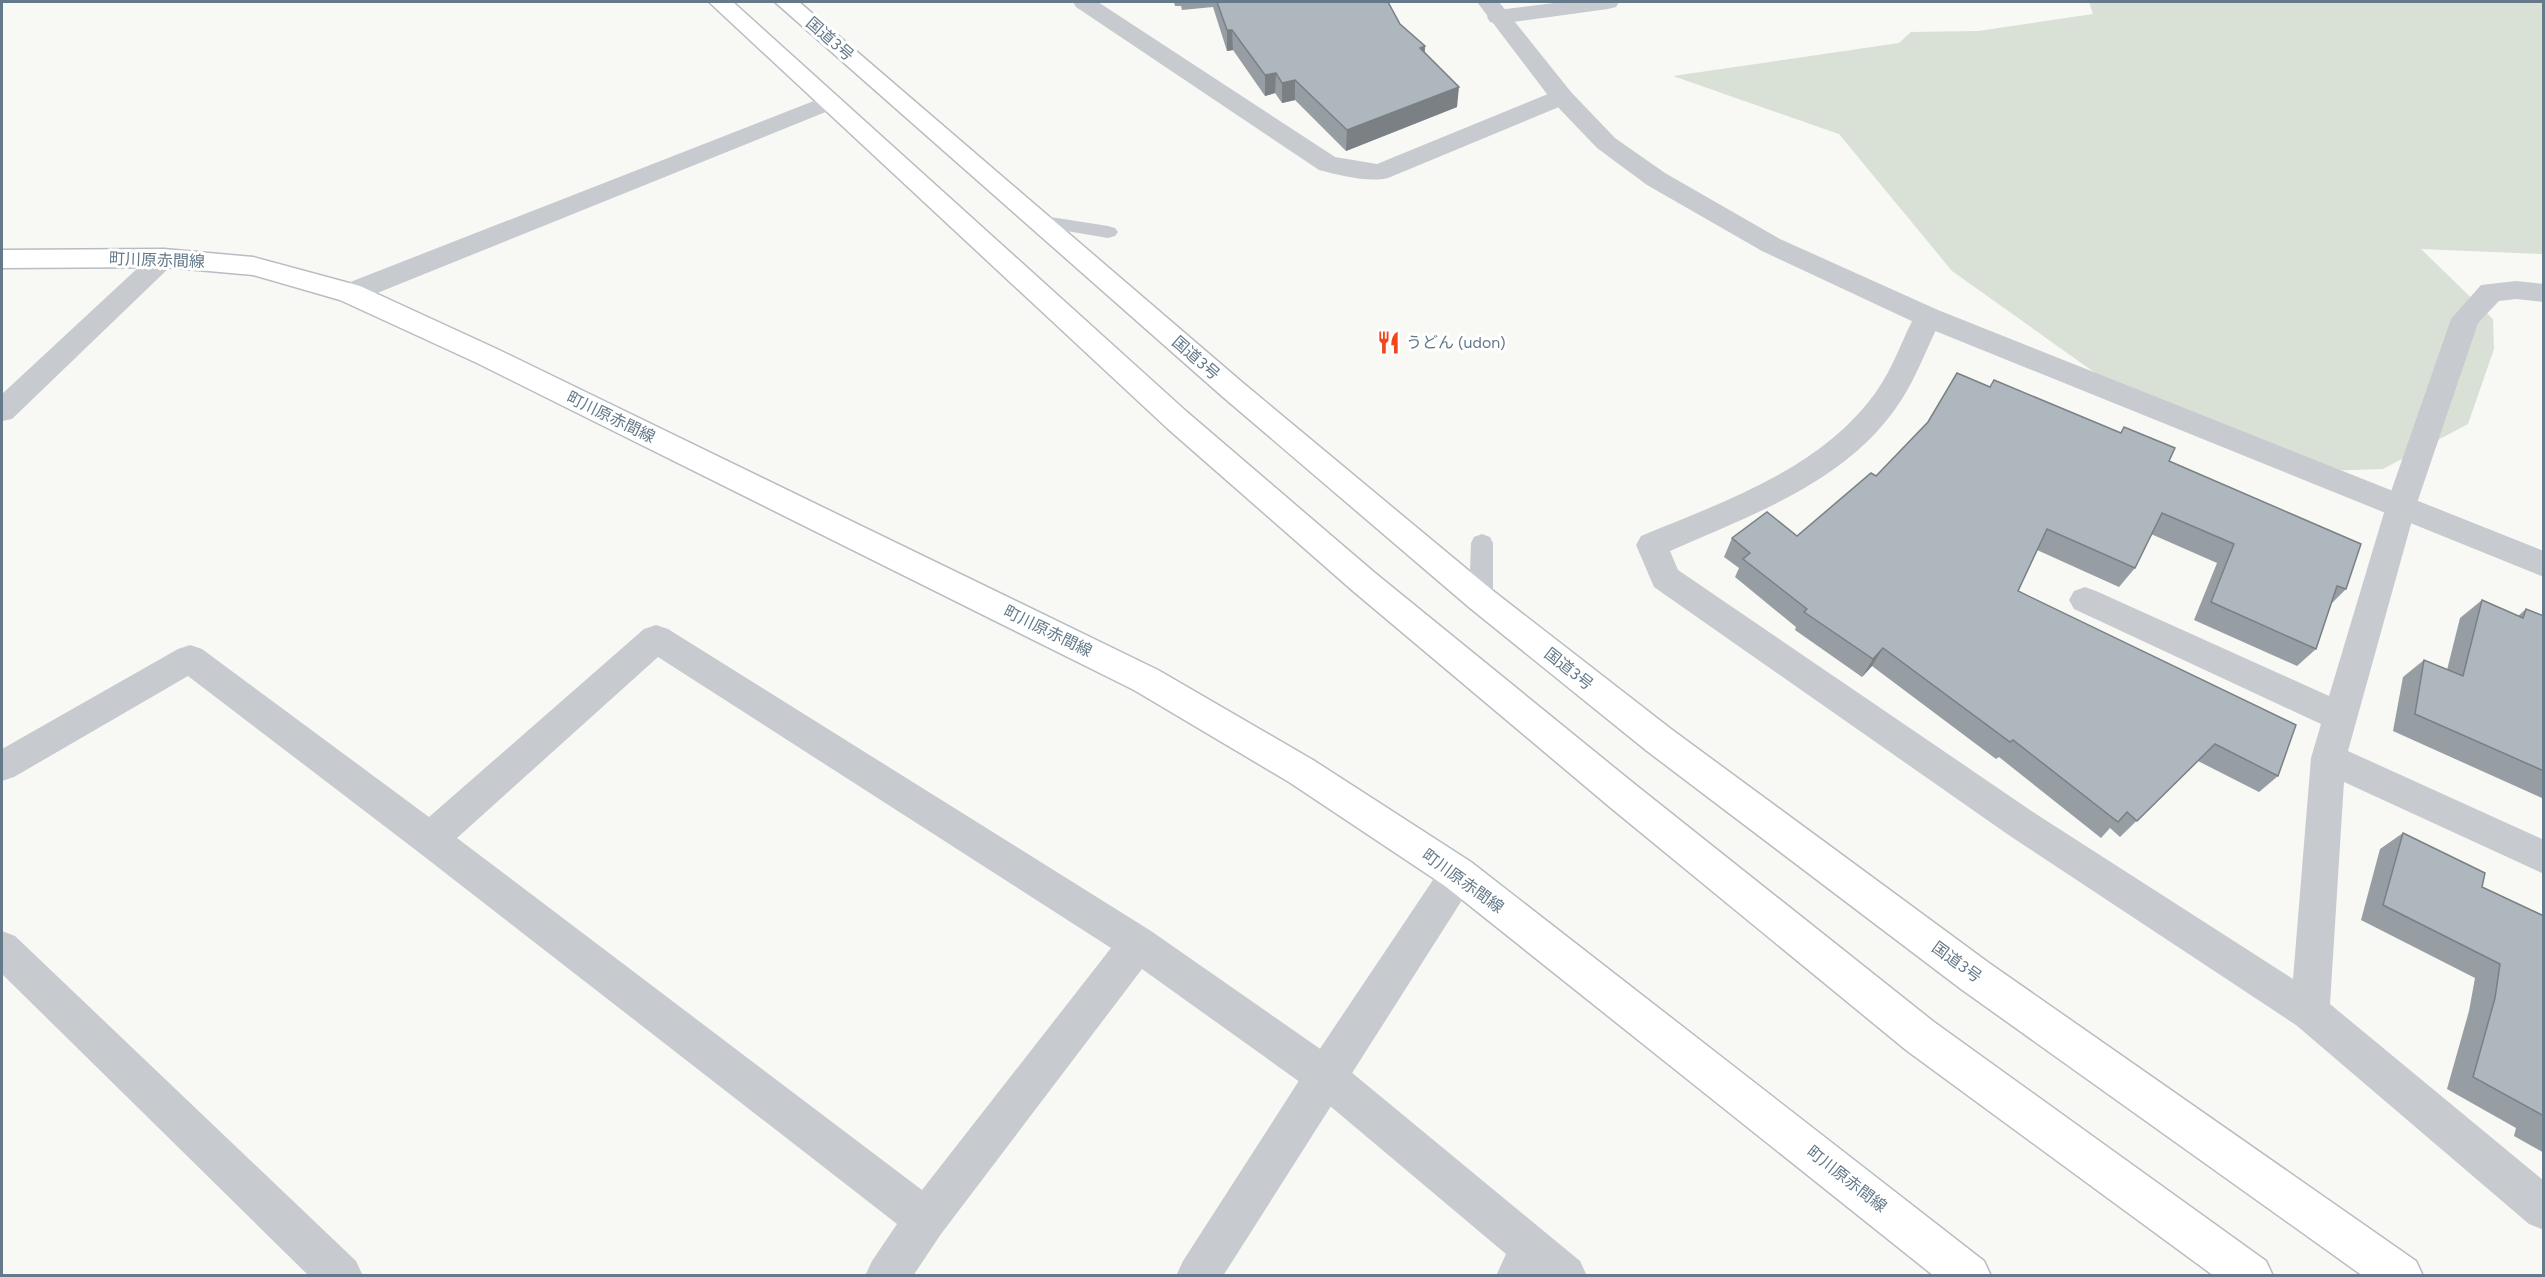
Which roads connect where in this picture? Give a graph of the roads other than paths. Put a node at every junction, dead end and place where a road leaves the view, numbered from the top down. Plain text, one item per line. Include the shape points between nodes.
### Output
1 (720, 2) edge
2 (786, 2) edge
3 (1084, 2) edge
4 (1608, 2) edge
5 (1493, 9) edge
6 (1562, 97) junction
7 (829, 102) junction
8 (1038, 221) junction
9 (1108, 232) dead end
10 (164, 258) junction
11 (2, 259) edge
12 (350, 293) junction
13 (2544, 293) edge
14 (1928, 317) junction
15 (2, 411) edge
16 (2401, 506) junction
17 (1482, 543) dead end
18 (2544, 565) edge
19 (1481, 599) junction
20 (2085, 600) dead end
21 (2341, 717) junction
22 (2328, 758) junction
23 (2, 766) edge
24 (430, 839) junction
25 (2544, 858) edge
26 (1458, 874) junction
27 (1138, 944) junction
28 (2, 949) edge
29 (2310, 1012) junction
30 (1325, 1076) junction
31 (2544, 1209) edge
32 (926, 1219) junction
33 (1525, 1262) edge
34 (341, 1275) edge
35 (887, 1275) edge
36 (1198, 1275) edge
37 (1565, 1275) edge
38 (1969, 1275) edge
39 (2251, 1275) edge
40 (2401, 1275) edge

1 - 7 main road
2 - 8 main road, 国道3号
3 - 6 street via 1328,164 1379,172
4 - 5 street
5 - 6 street
6 - 14 street via 1606,143 1656,179 1771,245
7 - 12 street
7 - 39 main road via 1186,428 1615,790 1920,1036
8 - 9 lane
8 - 19 main road, 国道3号
10 - 11 main road, 町川原赤間線
10 - 12 main road, 町川原赤間線 via 253,266
10 - 15 street
12 - 26 main road, 町川原赤間線 via 488,356 1146,680 1301,771
13 - 16 street via 2491,292 2465,320
14 - 16 street
14 - 29 street via 1887,400 1855,437 1812,470 1652,545 1665,578 2023,825
16 - 18 street
16 - 21 street
17 - 19 lane
19 - 40 main road, 国道3号 via 1659,740 1965,969
20 - 21 street
21 - 22 street
22 - 25 street
22 - 29 street
23 - 24 street via 190,659
24 - 27 street via 656,639
24 - 32 street
26 - 30 street
26 - 38 main road, 町川原赤間線
27 - 30 street
27 - 32 street
28 - 34 street
29 - 31 street
30 - 33 street
30 - 36 street
32 - 35 street
33 - 37 street

